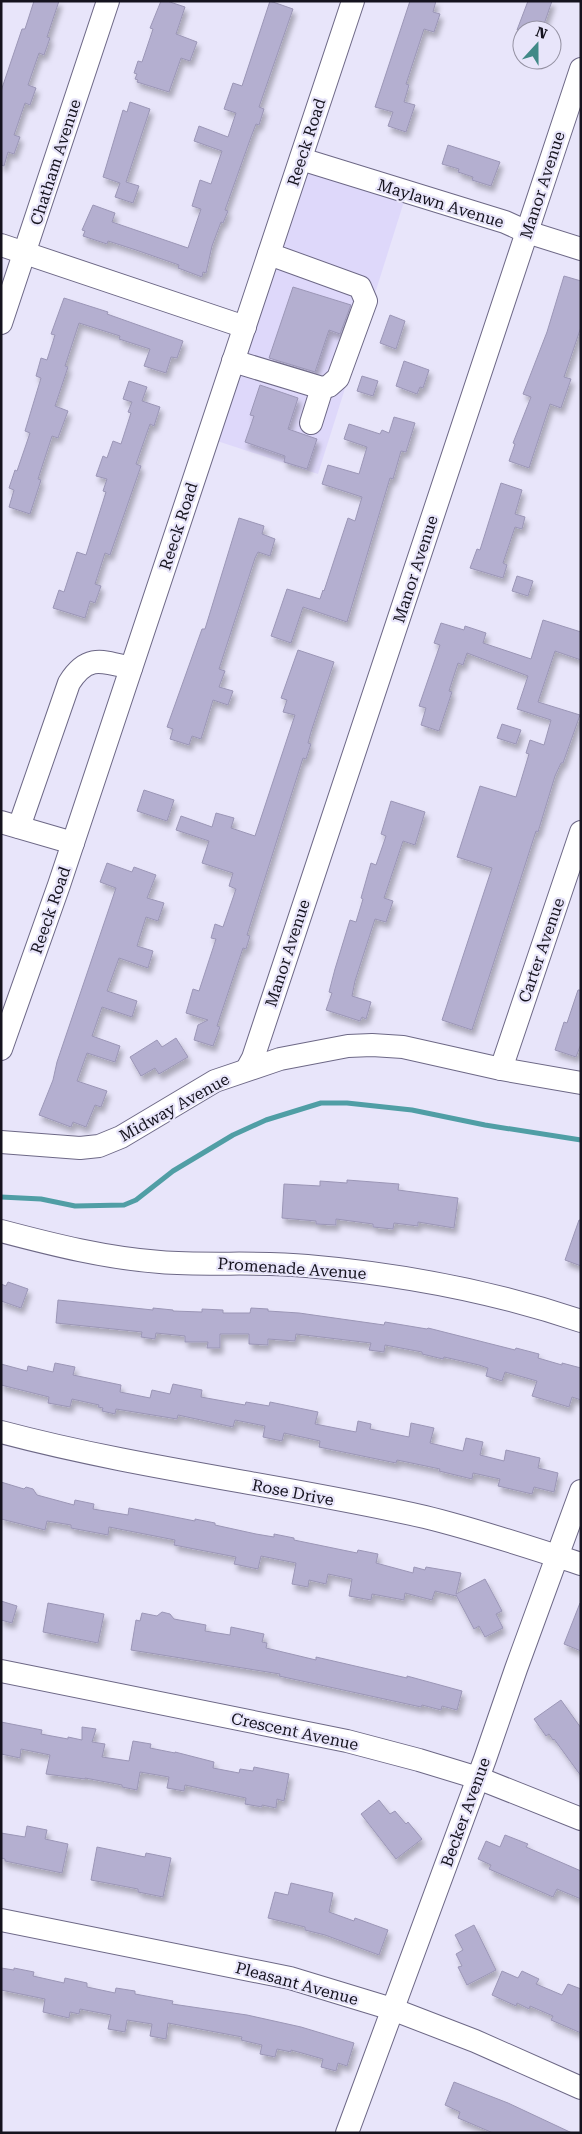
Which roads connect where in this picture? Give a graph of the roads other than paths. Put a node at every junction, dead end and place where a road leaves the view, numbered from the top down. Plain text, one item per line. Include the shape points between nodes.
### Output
1 (108, 1) edge
2 (353, 1) edge
3 (581, 69) edge
4 (300, 159) junction
5 (527, 232) junction
6 (1, 246) edge
7 (581, 249) edge
8 (24, 254) junction
9 (269, 254) junction
10 (1, 323) edge
11 (245, 327) junction
12 (233, 361) junction
13 (322, 388) junction
14 (311, 423) dead end
15 (131, 668) junction
16 (10, 824) edge
17 (581, 832) edge
18 (73, 844) junction
19 (1, 1050) edge
20 (247, 1069) junction
21 (501, 1069) junction
22 (581, 1083) edge
23 (1, 1142) edge
24 (1, 1231) edge
25 (581, 1321) edge
26 (1, 1432) edge
27 (581, 1491) edge
28 (557, 1556) junction
29 (581, 1564) edge
30 (1, 1671) edge
31 (478, 1778) junction
32 (581, 1819) edge
33 (1, 1920) edge
34 (392, 2009) junction
35 (581, 2088) edge
36 (347, 2133) edge

1 - 8 street, Chatham Avenue
2 - 4 street, Reeck Road
3 - 5 street, Manor Avenue
4 - 5 street, Maylawn Avenue via 505,222
4 - 9 street, Reeck Road
5 - 7 street, Maylawn Avenue
5 - 20 street, Manor Avenue
6 - 8 street
8 - 10 street, Chatham Avenue
8 - 11 street
9 - 11 street, Reeck Road
9 - 13 street via 357,286 364,294 366,301 338,378
11 - 12 street, Reeck Road
12 - 13 street
12 - 15 street, Reeck Road
13 - 14 street
15 - 16 street via 97,661 77,670
15 - 18 street, Reeck Road
16 - 18 street
17 - 21 street, Carter Avenue
18 - 19 street, Reeck Road
20 - 21 street, Midway Avenue via 318,1050 372,1045 403,1048
20 - 23 street, Midway Avenue via 215,1081 121,1137 99,1146 80,1148
21 - 22 street, Midway Avenue
24 - 25 street, Promenade Avenue via 122,1258 305,1266 423,1280
26 - 28 street, Rose Drive via 424,1517 488,1533
27 - 28 street, Becker Avenue
28 - 29 street, Rose Drive
28 - 31 street, Becker Avenue
30 - 31 street, Crescent Avenue via 347,1741
31 - 32 street, Crescent Avenue
31 - 34 street, Becker Avenue
33 - 34 street, Pleasant Avenue via 290,1978
34 - 35 street, Pleasant Avenue
34 - 36 street, Becker Avenue

